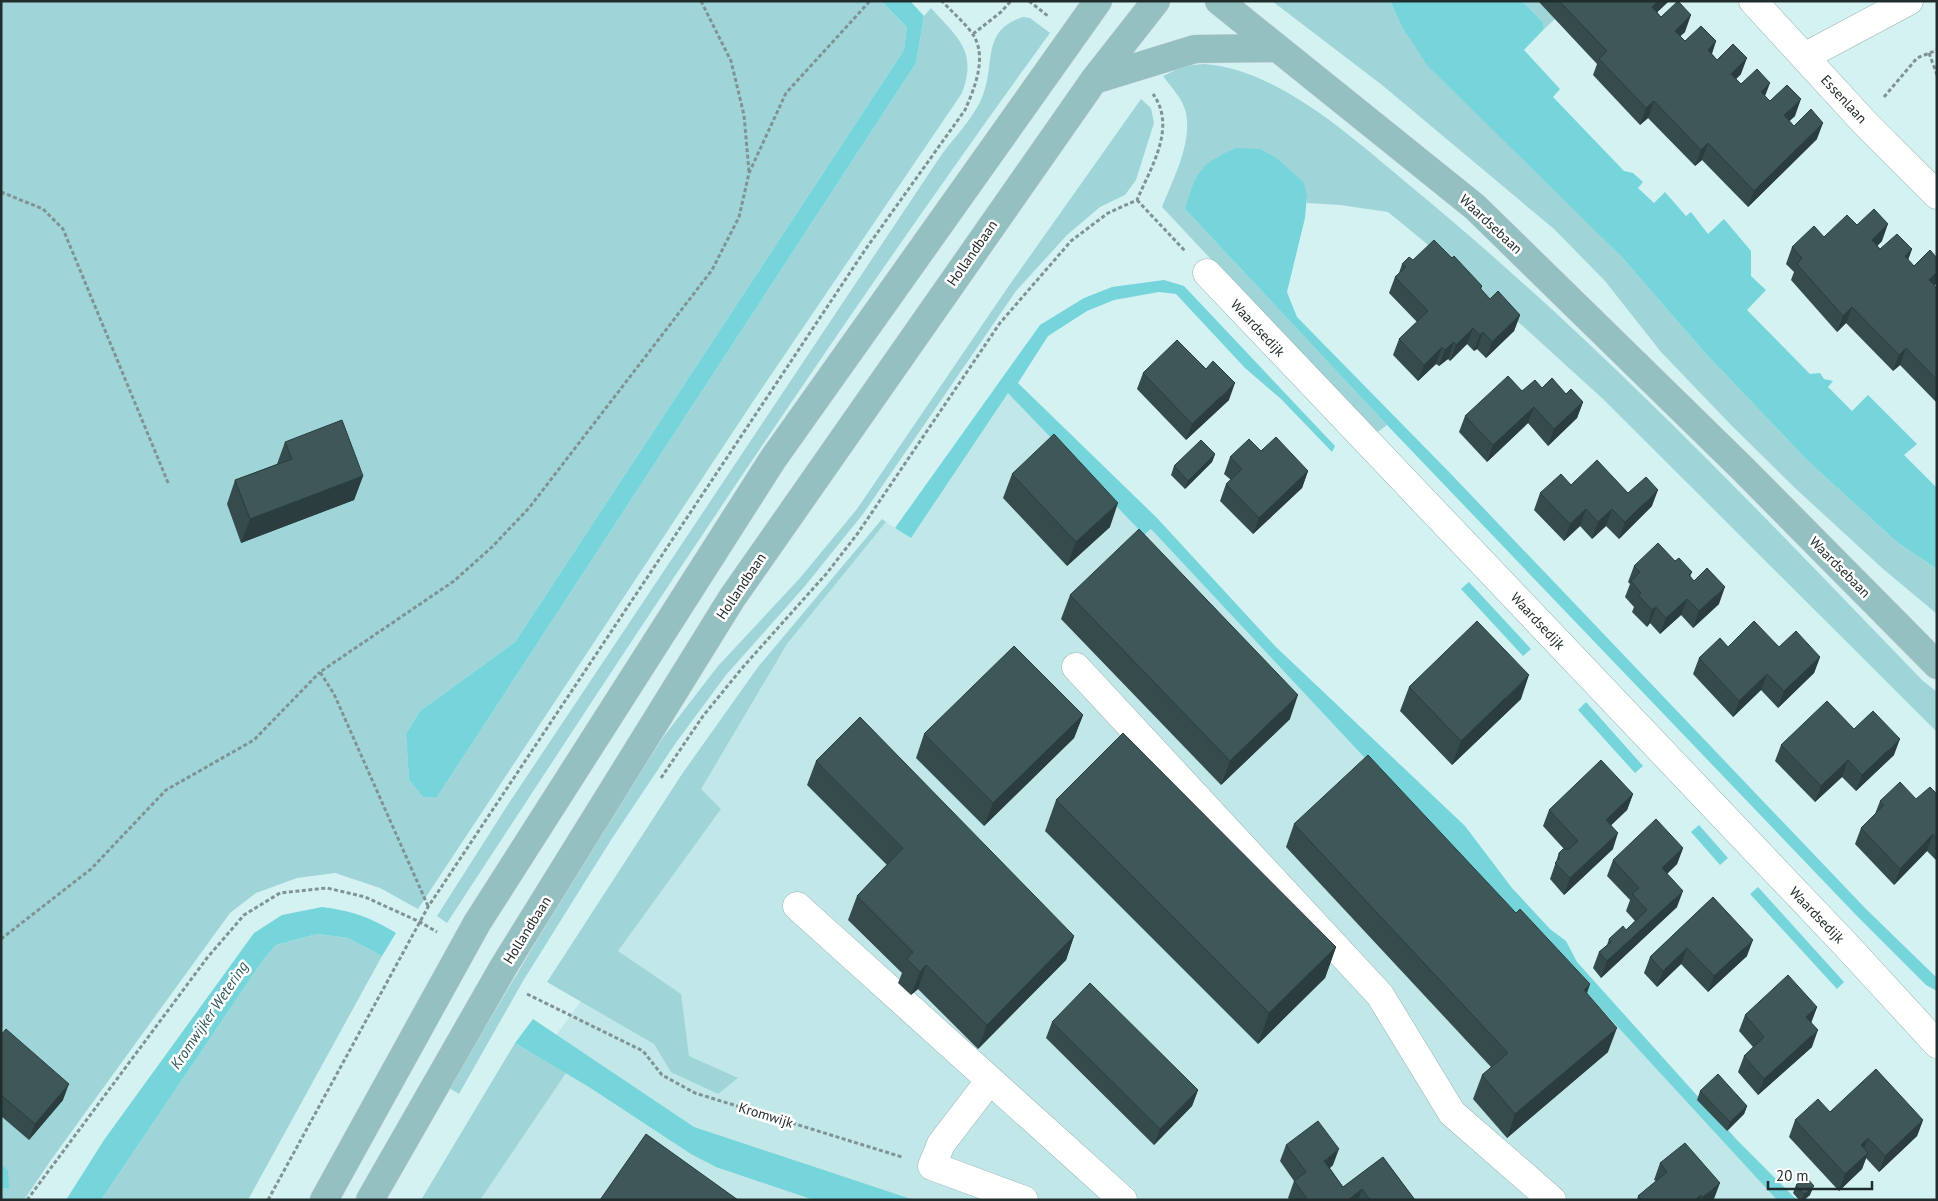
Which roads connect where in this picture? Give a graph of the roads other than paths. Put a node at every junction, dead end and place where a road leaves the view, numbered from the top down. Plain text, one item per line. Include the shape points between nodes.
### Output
1 (1098, 1) edge
2 (1156, 1) edge
3 (1219, 1) edge
4 (1753, 1) edge
5 (1909, 1) edge
6 (1277, 48) junction
7 (1804, 57) junction
8 (1094, 80) junction
9 (1937, 195) edge
10 (1206, 274) road end
11 (1743, 468) junction
12 (1937, 639) edge
13 (1937, 665) edge
14 (1076, 667) dead end
15 (797, 906) dead end
16 (1937, 1044) edge
17 (990, 1080) junction
18 (324, 1200) edge
19 (370, 1200) edge
20 (1024, 1200) edge
21 (1123, 1200) edge
22 (1552, 1200) edge

1 - 18 main road via 773,459 463,949
2 - 8 main road, Hollandbaan
3 - 6 main road, Waardsebaan
4 - 7 street, Essenlaan
5 - 7 street
6 - 8 main road via 1195,49
6 - 11 main road, Waardsebaan via 1475,207
7 - 9 street, Essenlaan
8 - 19 main road, Hollandbaan via 732,598 504,966
10 - 16 street, Waardsedijk
11 - 12 main road, Waardsebaan
11 - 13 main road, Waardsebaan
14 - 22 street via 1380,995 1452,1113
15 - 17 street
17 - 20 street via 940,1144 932,1166
17 - 21 street

